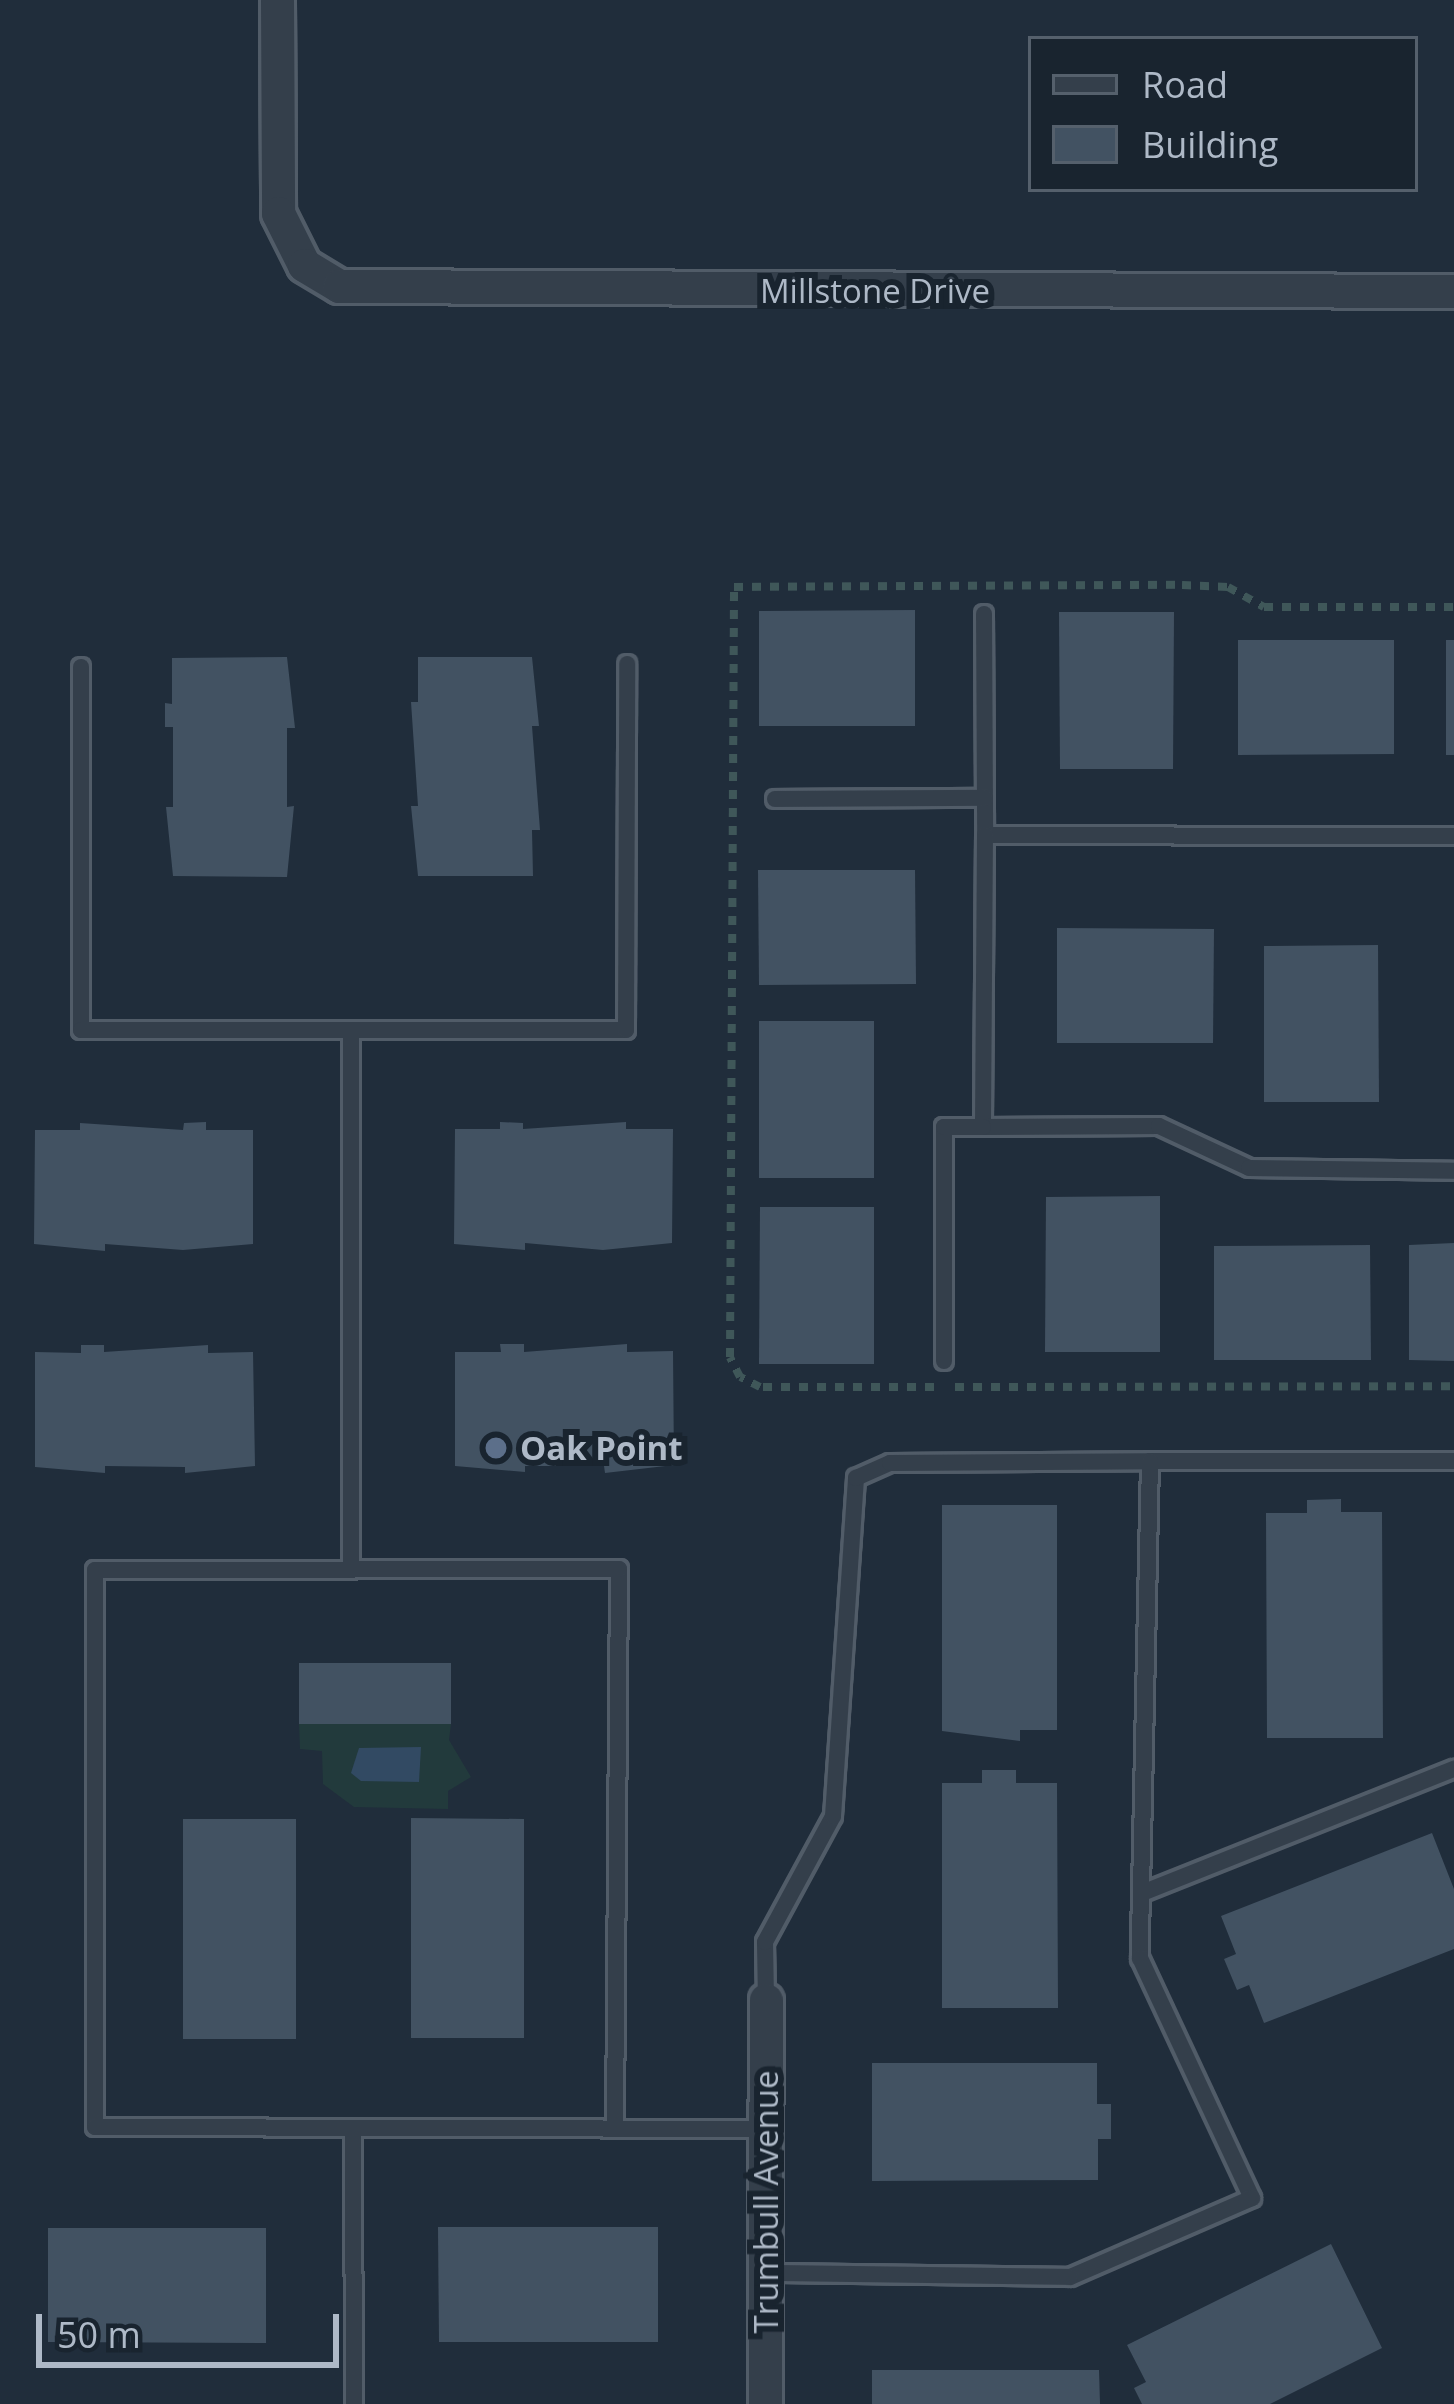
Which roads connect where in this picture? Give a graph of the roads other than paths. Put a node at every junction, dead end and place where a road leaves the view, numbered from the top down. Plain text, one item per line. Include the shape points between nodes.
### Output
1 (278, 0) edge
2 (1454, 291) edge
3 (985, 614) dead end
4 (626, 664) dead end
5 (81, 667) dead end
6 (986, 798) junction
7 (775, 799) dead end
8 (985, 835) junction
9 (1454, 836) edge
10 (351, 1030) junction
11 (983, 1126) junction
12 (1454, 1171) edge
13 (944, 1361) dead end
14 (1150, 1460) junction
15 (1454, 1461) edge
16 (351, 1570) junction
17 (1454, 1769) edge
18 (1142, 1893) junction
19 (766, 2000) joint
20 (353, 2129) junction
21 (615, 2129) junction
22 (765, 2129) junction
23 (767, 2273) junction
24 (354, 2404) edge
25 (765, 2404) edge

1 - 2 street, Millstone Drive via 278,212 304,265 339,286
3 - 6 lane
4 - 10 lane via 626,1030
5 - 10 lane via 81,1030
6 - 7 lane
6 - 8 lane
8 - 9 lane
8 - 11 lane
10 - 16 lane
11 - 12 lane via 1159,1126 1249,1168
11 - 13 lane via 944,1126
14 - 15 lane
14 - 18 lane
14 - 19 lane via 890,1463 856,1478 833,1816 765,1942
16 - 20 lane via 95,1570 95,2127
16 - 21 lane via 619,1569
17 - 18 lane
18 - 23 lane via 1140,1958 1252,2198 1070,2277
19 - 22 street, Trumbull Avenue
20 - 21 lane
20 - 24 lane
21 - 22 lane
22 - 23 street, Trumbull Avenue
23 - 25 street, Trumbull Avenue

